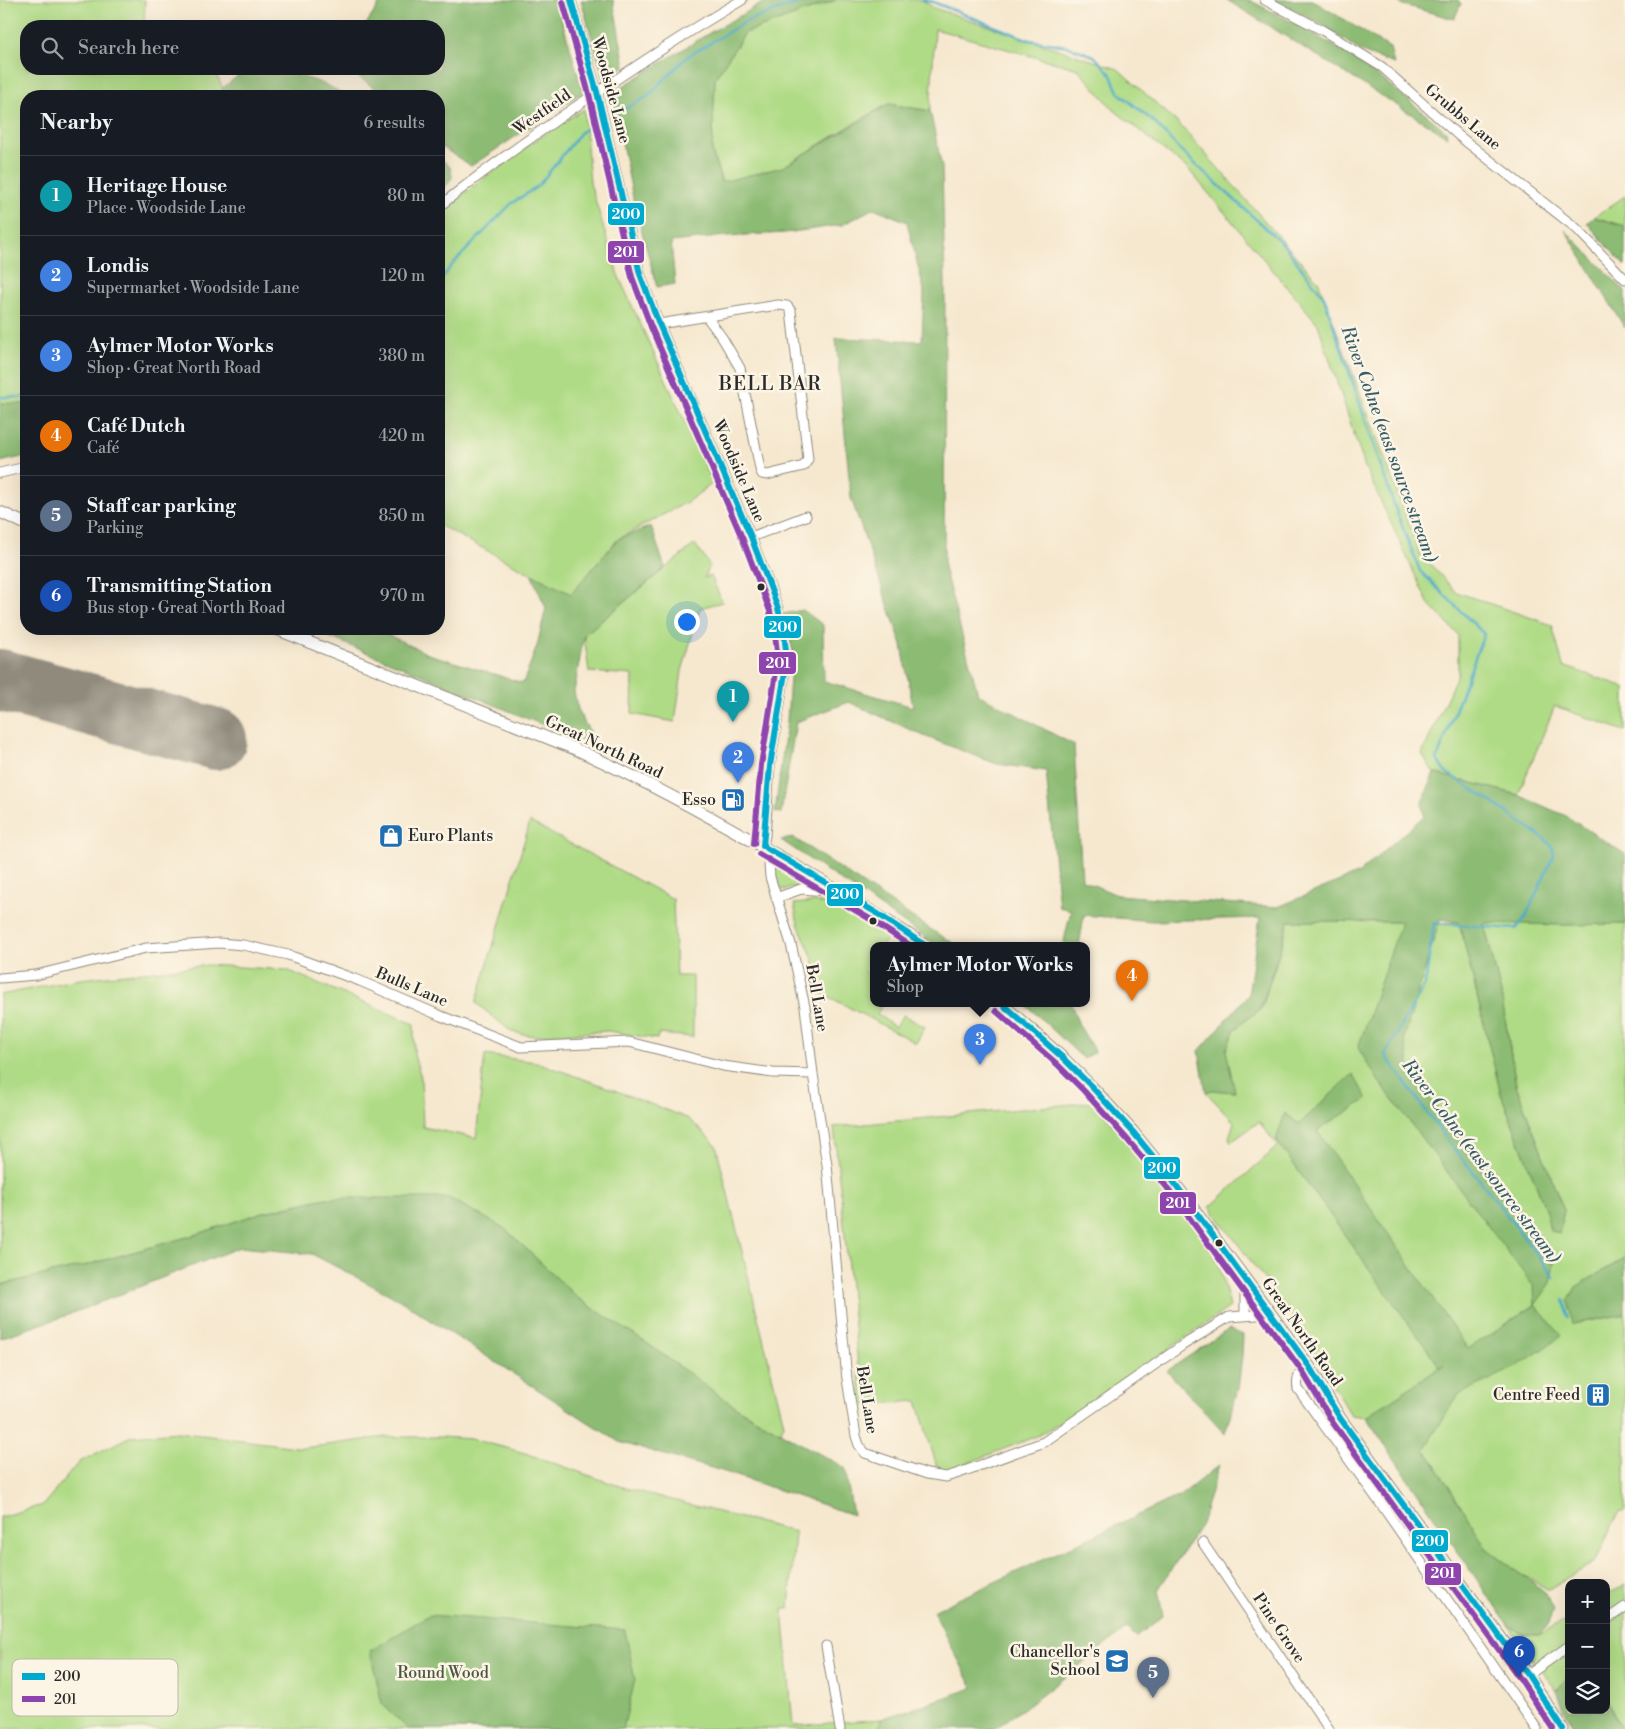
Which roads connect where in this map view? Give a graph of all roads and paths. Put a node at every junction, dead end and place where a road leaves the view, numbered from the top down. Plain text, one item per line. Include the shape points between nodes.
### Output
1 (571, 0) edge
2 (742, 0) edge
3 (1265, 0) edge
4 (597, 92) junction
5 (445, 202) edge
6 (1625, 279) edge
7 (707, 316) junction
8 (659, 324) junction
9 (20, 468) edge
10 (0, 473) edge
11 (0, 512) edge
12 (806, 516) dead end
13 (20, 521) edge
14 (751, 537) junction
15 (291, 635) edge
16 (767, 849) junction
17 (841, 892) junction
18 (776, 898) junction
19 (920, 942) edge
20 (0, 978) edge
21 (1005, 1007) edge
22 (813, 1074) junction
23 (1245, 1277) junction
24 (1271, 1314) junction
25 (1245, 1315) junction
26 (1309, 1366) junction
27 (1204, 1543) dead end
28 (1625, 1607) edge
29 (1610, 1617) edge
30 (826, 1646) dead end
31 (1565, 1649) edge
32 (1528, 1675) junction
33 (839, 1726) edge
34 (1330, 1729) edge
35 (1537, 1729) edge
36 (1563, 1729) edge

1 - 4 street, Woodside Lane
2 - 4 street, Westfield
3 - 6 street, Grubbs Lane via 1382,67 1459,136 1576,228
4 - 5 street, Westfield via 472,179
4 - 8 street, Woodside Lane via 640,274
7 - 7 street via 778,306 787,306 791,310 808,459 804,466 766,476 762,474 740,368
7 - 8 street
8 - 14 street, Woodside Lane
9 - 10 street
11 - 13 main road
12 - 14 street
14 - 16 street, Woodside Lane via 778,608 787,660 770,766
15 - 16 main road, Great North Road via 618,768
16 - 17 main road, Great North Road
16 - 18 street, Bell Lane
17 - 18 street via 801,889
17 - 19 main road, Great North Road
18 - 22 street, Bell Lane via 799,976
20 - 22 street, Bulls Lane via 36,975 146,948 219,942 243,944 324,968 521,1047 629,1042 723,1066
21 - 23 main road, Great North Road via 1069,1064 1133,1132
22 - 25 street, Bell Lane via 829,1184 847,1378 856,1436 865,1453 927,1474 946,1477 959,1473 1044,1442 1191,1341 1229,1317
23 - 24 main road, Great North Road
23 - 25 street
24 - 25 street, Bell Lane
24 - 26 main road, Great North Road
26 - 32 main road, Great North Road via 1340,1418
26 - 35 street via 1299,1373 1296,1380 1298,1389
27 - 34 street, Pine Grove
28 - 29 street
30 - 33 street
31 - 32 street
32 - 36 main road, Great North Road

